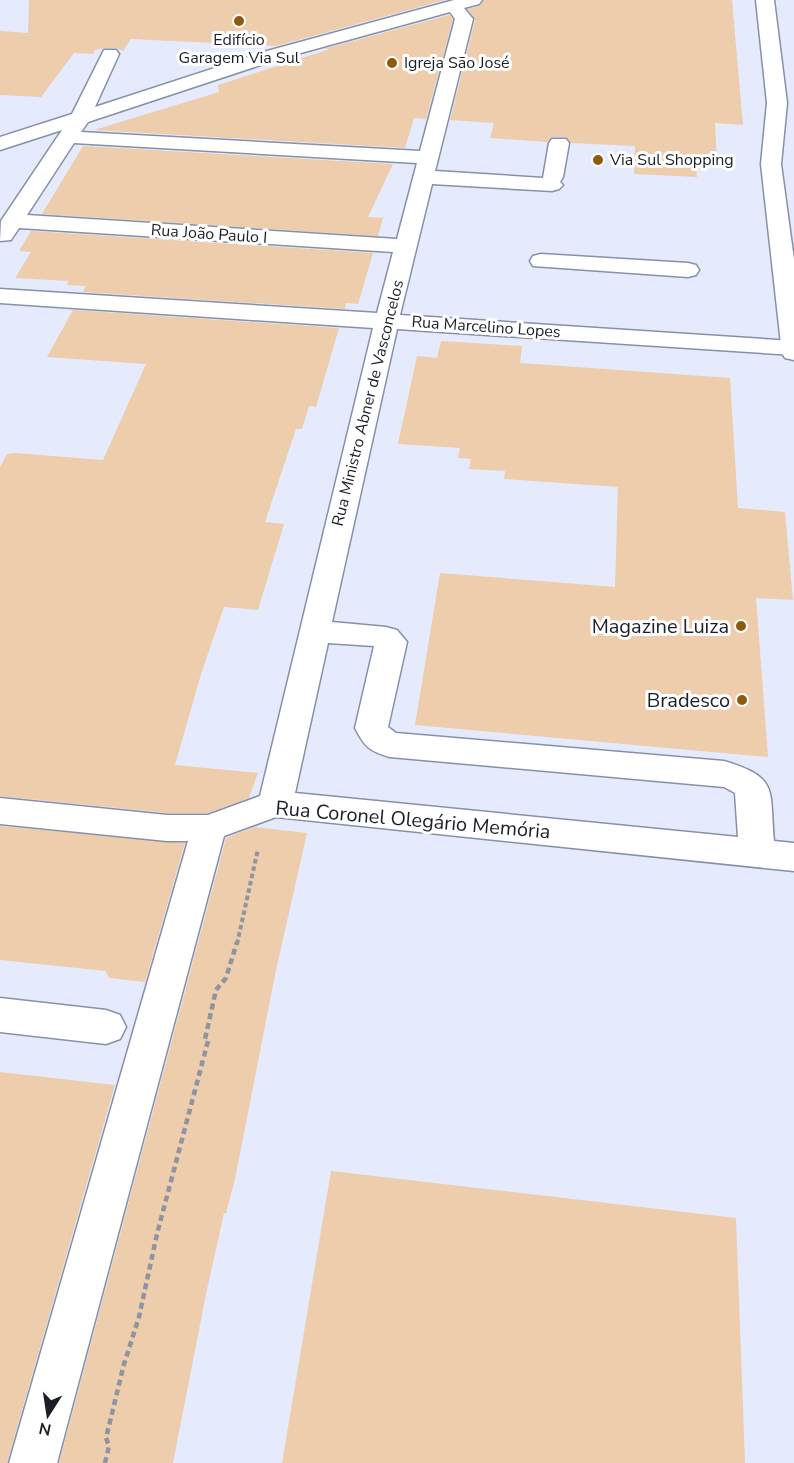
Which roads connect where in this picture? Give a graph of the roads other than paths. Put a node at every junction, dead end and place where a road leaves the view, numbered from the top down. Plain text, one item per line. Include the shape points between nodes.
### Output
1 (765, 0) edge
2 (464, 3) edge
3 (110, 54) dead end
4 (74, 128) junction
5 (558, 143) dead end
6 (0, 144) edge
7 (427, 168) junction
8 (6, 230) edge
9 (407, 246) junction
10 (541, 261) dead end
11 (688, 270) dead end
12 (0, 296) edge
13 (387, 321) junction
14 (793, 350) edge
15 (314, 631) junction
16 (271, 806) junction
17 (0, 811) edge
18 (210, 828) junction
19 (757, 853) junction
20 (794, 856) edge
21 (0, 1015) edge
22 (106, 1027) dead end
23 (33, 1463) edge

1 - 14 main road via 777,103 771,164
2 - 4 main road via 273,55
2 - 7 main road, Rua Ministro Abner de Vasconcelos via 464,19
3 - 4 main road
4 - 6 main road
4 - 7 main road
4 - 8 main road
5 - 7 main road via 553,181
7 - 9 main road, Rua Ministro Abner de Vasconcelos
8 - 9 main road, Rua João Paulo I
9 - 13 main road, Rua Ministro Abner de Vasconcelos
10 - 11 main road
12 - 13 main road, Rua Marcelino Lopes
13 - 14 main road, Rua Marcelino Lopes
13 - 15 main road, Rua Ministro Abner de Vasconcelos
15 - 16 main road, Rua Ministro Abner de Vasconcelos
15 - 19 main road via 386,637 391,642 371,728 378,739 390,745 741,778 752,788
16 - 18 main road, Rua Coronel Olegário Memória
16 - 19 main road, Rua Coronel Olegário Memória
17 - 18 main road, Rua Coronel Olegário Memória via 167,828
18 - 23 main road
19 - 20 main road, Rua Coronel Olegário Memória
21 - 22 main road

